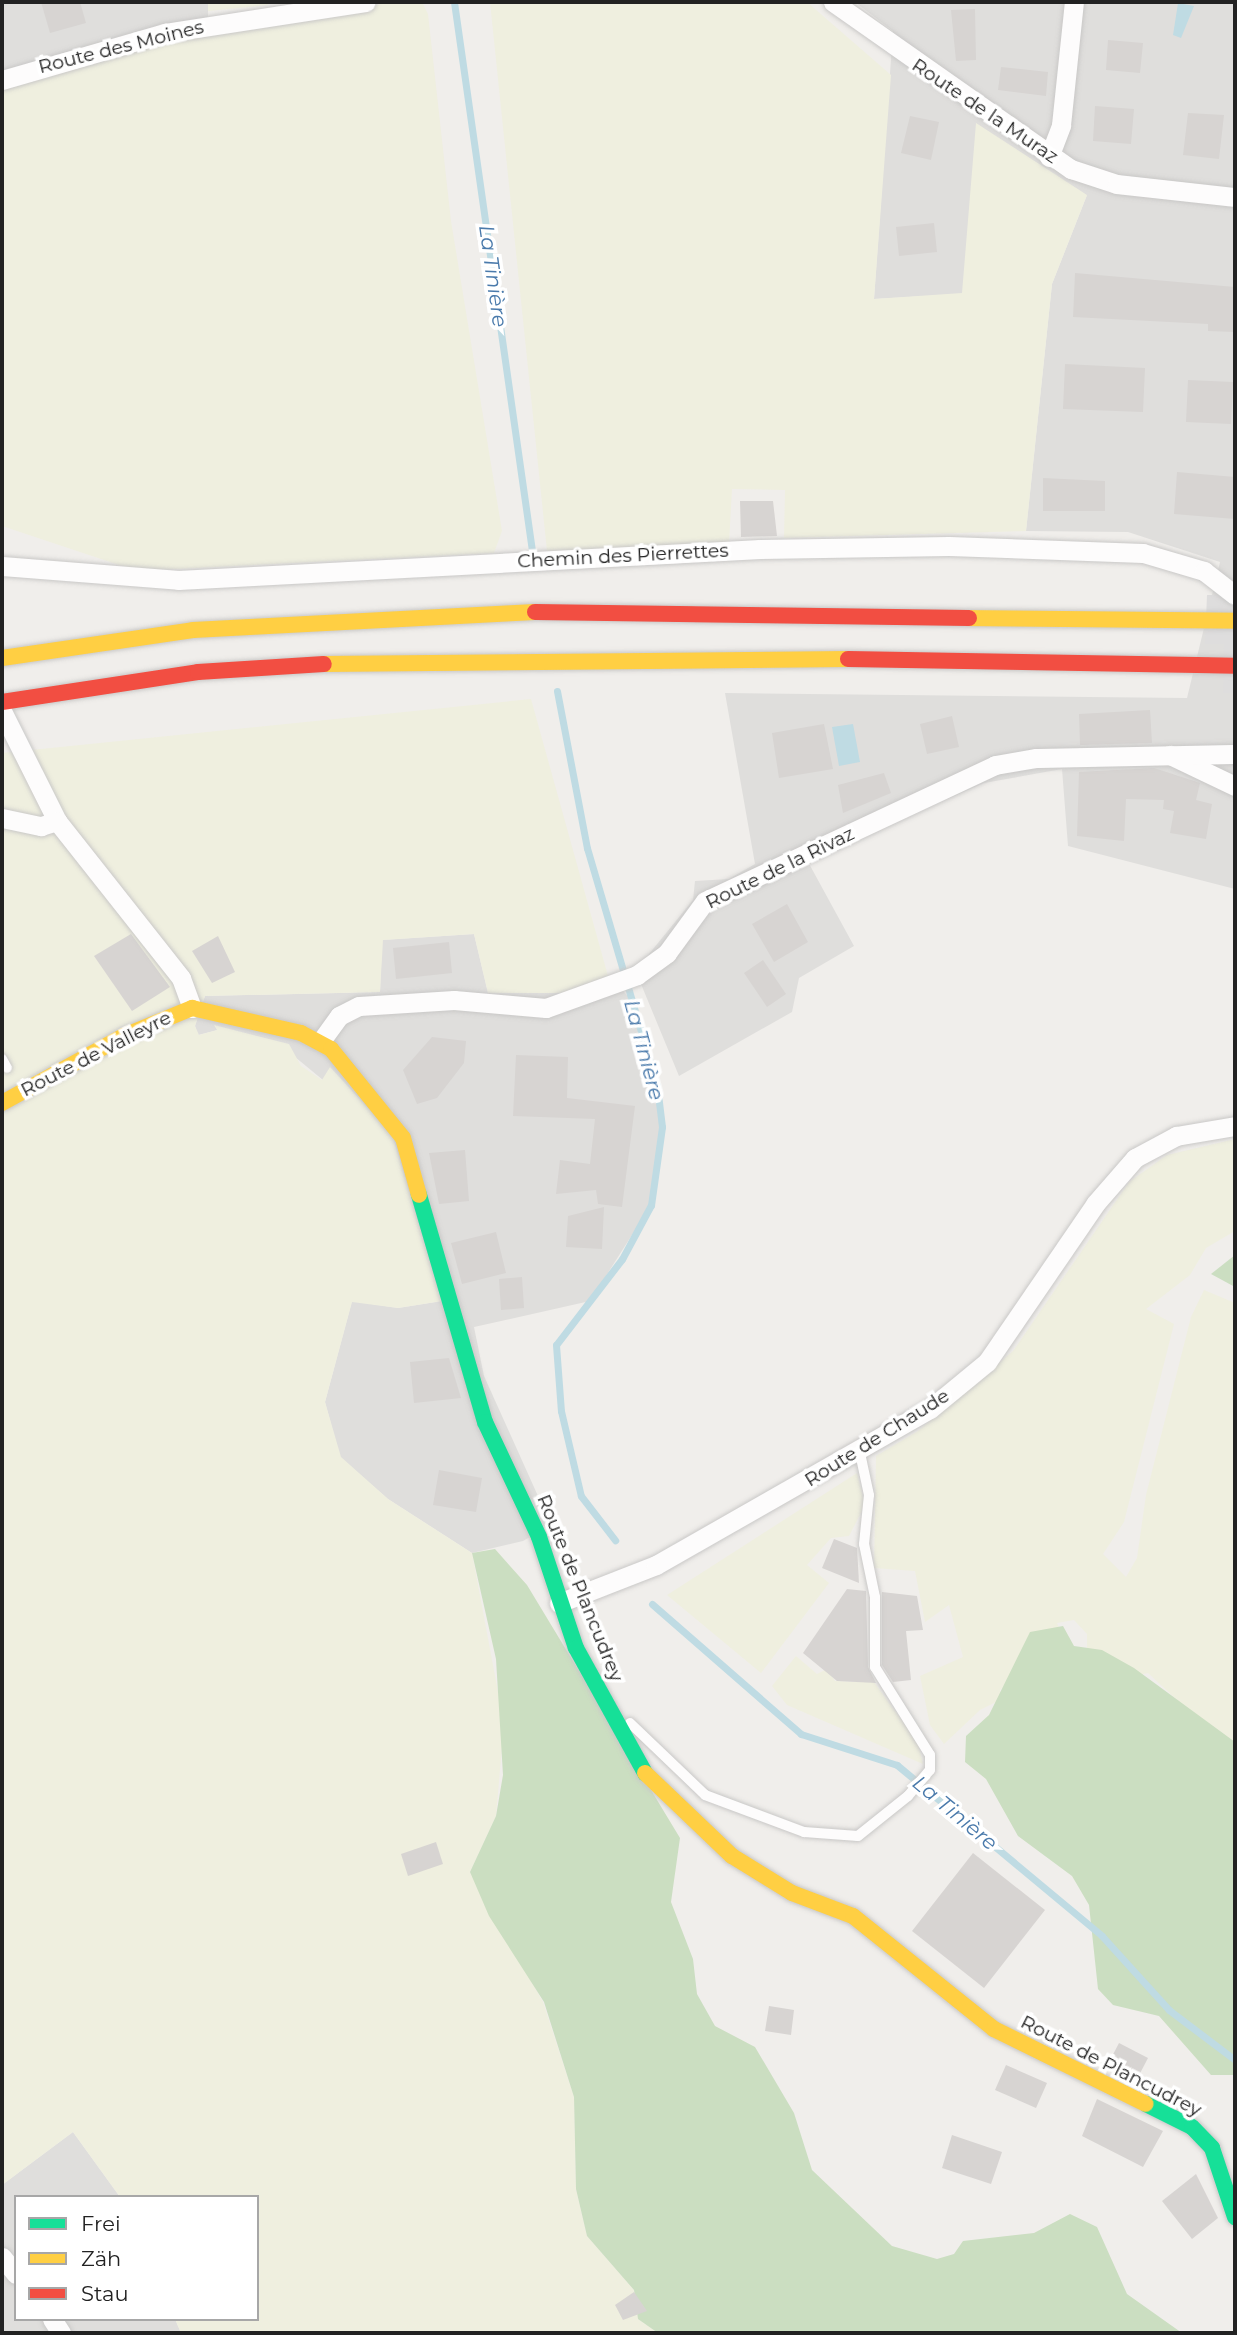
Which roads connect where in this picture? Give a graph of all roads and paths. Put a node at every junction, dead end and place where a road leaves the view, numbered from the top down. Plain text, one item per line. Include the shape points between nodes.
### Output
1 (366, 2) edge
2 (833, 2) edge
3 (1074, 2) edge
4 (2, 80) edge
5 (1049, 157) junction
6 (1235, 197) edge
7 (2, 566) edge
8 (1235, 595) edge
9 (1235, 621) edge
10 (2, 658) edge
11 (1230, 666) edge
12 (2, 702) edge
13 (2, 711) edge
14 (1168, 754) junction
15 (1235, 754) edge
16 (1235, 786) edge
17 (2, 818) edge
18 (57, 821) junction
19 (192, 1008) junction
20 (321, 1041) junction
21 (2, 1103) edge
22 (1235, 1126) edge
23 (860, 1453) junction
24 (559, 1603) junction
25 (610, 1715) junction
26 (1235, 2217) edge

1 - 4 street, Route des Moines via 145,37
2 - 5 street, Route de la Muraz
3 - 5 street via 1061,125
5 - 6 street, Route de la Muraz via 1117,184
7 - 8 street, Chemin des Pierrettes via 178,580 747,550 948,547 1143,553 1204,571
9 - 10 main road via 499,612 192,630
11 - 12 main road via 670,656 407,659 198,672
13 - 18 street
14 - 15 street, Route de la Rivaz
14 - 16 street
14 - 20 street, Route de la Rivaz via 1025,759 968,775 705,901 667,953 637,975 546,1008 466,1000 359,1006 339,1016
17 - 18 street via 41,826
18 - 19 street via 176,972
19 - 20 main road
19 - 21 main road, Route de Valleyre via 124,1036
20 - 24 main road, Route de Plancudrey via 370,1090 403,1138 485,1422 539,1537
22 - 23 street, Route de Chaude via 1176,1136 1135,1158 1095,1204 987,1362 930,1409
23 - 24 street, Route de Chaude via 630,1578
23 - 25 lane via 869,1495 864,1544 875,1597 875,1667 924,1739 929,1771 908,1796 858,1836 804,1832 716,1801 661,1759 626,1720
24 - 25 main road, Route de Plancudrey
25 - 26 main road, Route de Plancudrey via 660,1791 732,1856 792,1894 853,1916 1005,2036 1192,2127 1212,2148

